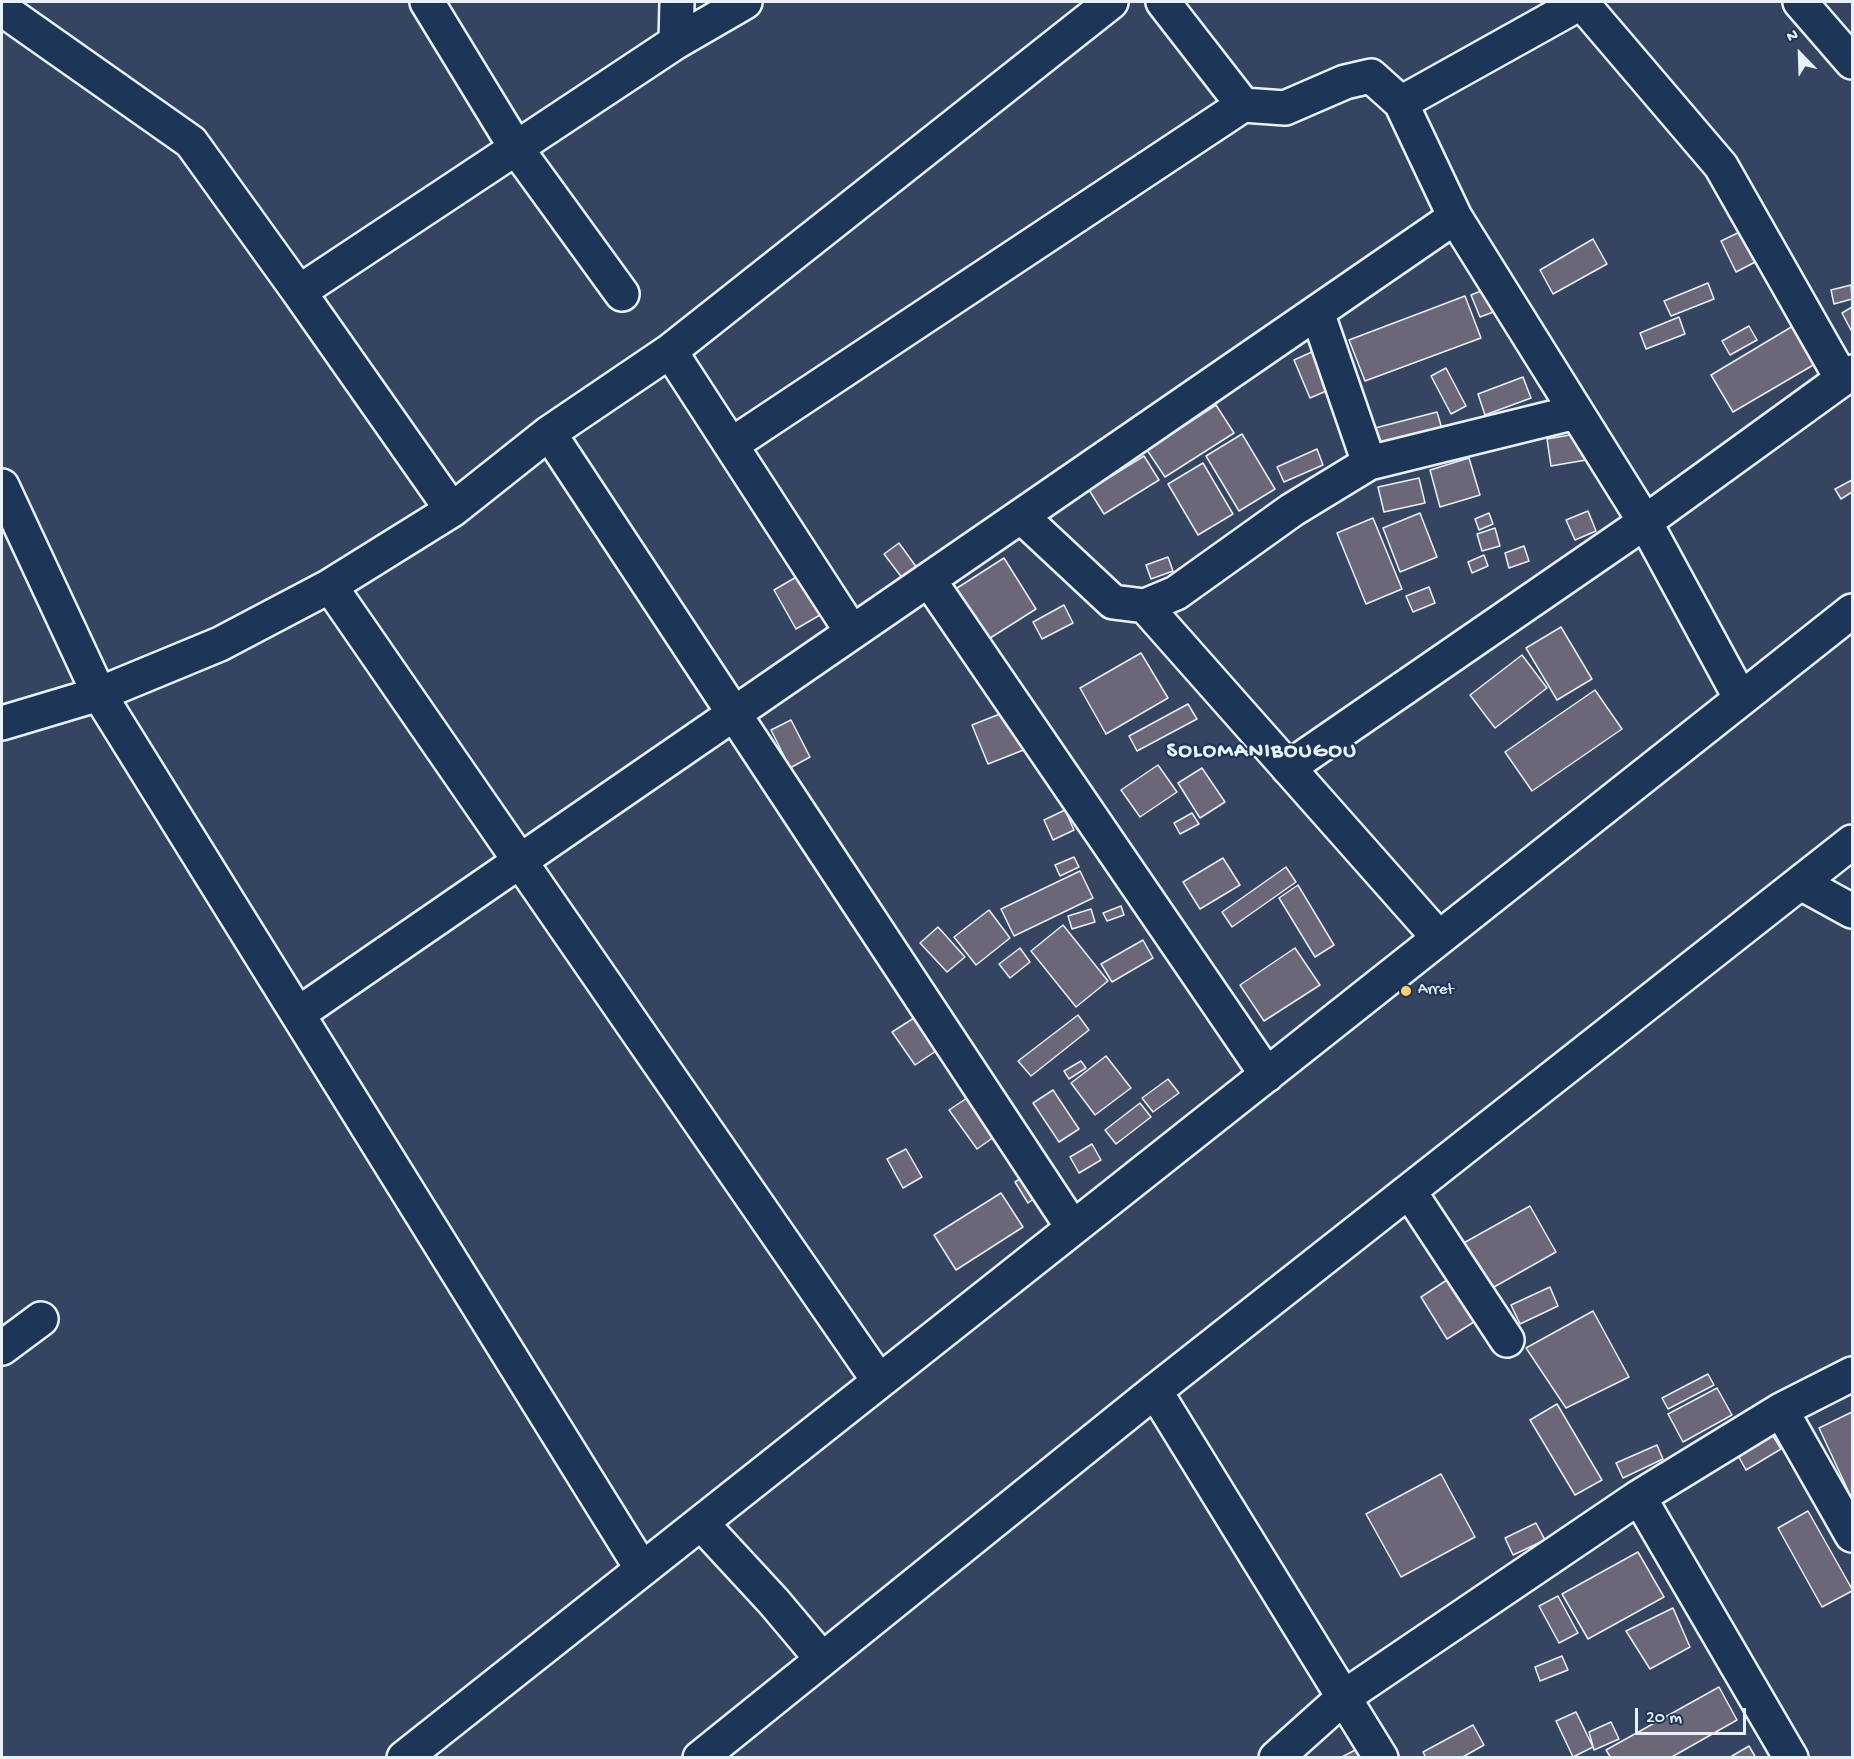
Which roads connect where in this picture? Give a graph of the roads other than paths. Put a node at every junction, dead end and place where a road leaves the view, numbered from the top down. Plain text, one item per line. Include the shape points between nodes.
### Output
1 (428, 2) edge
2 (677, 2) edge
3 (745, 2) edge
4 (1111, 2) edge
5 (1163, 2) edge
6 (1581, 2) edge
7 (1800, 2) edge
8 (2, 9) edge
9 (676, 42) junction
10 (1852, 62) edge
11 (1401, 103) junction
12 (1243, 105) junction
13 (516, 148) junction
14 (1455, 217) junction
15 (299, 292) junction
16 (622, 294) dead end
17 (1317, 312) junction
18 (670, 351) junction
19 (1847, 376) edge
20 (1576, 412) junction
21 (549, 433) junction
22 (731, 445) junction
23 (1369, 463) junction
24 (2, 486) edge
25 (452, 510) junction
26 (1021, 516) junction
27 (1645, 522) junction
28 (928, 580) junction
29 (330, 586) junction
30 (1145, 606) junction
31 (1852, 611) edge
32 (852, 633) junction
33 (99, 694) junction
34 (1742, 699) junction
35 (734, 714) junction
36 (2, 723) edge
37 (1288, 768) junction
38 (1852, 842) edge
39 (521, 861) junction
40 (1801, 883) junction
41 (1852, 911) edge
42 (1439, 938) junction
43 (298, 1014) junction
44 (1267, 1075) junction
45 (1409, 1191) junction
46 (1073, 1228) junction
47 (41, 1319) dead end
48 (1507, 1340) dead end
49 (2, 1348) edge
50 (1852, 1374) edge
51 (879, 1381) junction
52 (1155, 1390) junction
53 (1781, 1410) junction
54 (1639, 1497) junction
55 (701, 1523) junction
56 (1852, 1535) edge
57 (642, 1569) junction
58 (822, 1659) junction
59 (1344, 1697) junction
60 (404, 1758) edge
61 (700, 1758) edge
62 (1276, 1758) edge
63 (1381, 1758) edge
64 (1791, 1758) edge

1 - 13 street
2 - 9 street
3 - 9 street
4 - 18 street
5 - 12 street
6 - 11 street
6 - 19 street via 1721,166
7 - 10 street
8 - 15 street via 191,142
9 - 13 street
11 - 12 street via 1371,76 1345,82 1285,108
11 - 14 street
12 - 22 street
13 - 15 street
13 - 16 street
14 - 17 street
14 - 20 street
15 - 25 street
17 - 23 street
17 - 26 street
18 - 21 street
18 - 22 street
19 - 27 street
20 - 23 street
20 - 27 street
21 - 25 street
21 - 35 street
22 - 32 street
23 - 30 street via 1292,510 1176,593
24 - 33 street
25 - 29 street
26 - 28 street
26 - 30 street via 1113,602
27 - 34 street
27 - 37 street
28 - 32 street
28 - 44 street
29 - 33 street via 220,644
29 - 39 street
30 - 37 street
31 - 34 street
32 - 35 street
33 - 36 street
33 - 43 street
34 - 42 street
35 - 39 street
35 - 46 street
37 - 42 street
38 - 40 street
39 - 43 street
39 - 51 street
40 - 41 street
40 - 45 street
42 - 44 street
43 - 57 street
44 - 46 street
45 - 48 street
45 - 52 street
46 - 51 street
47 - 49 street
50 - 53 street
51 - 55 street
52 - 58 street
52 - 59 street
53 - 54 street
53 - 56 street
54 - 59 street
54 - 64 street
55 - 57 street
55 - 58 street
57 - 60 street
58 - 61 street
59 - 62 street
59 - 63 street

